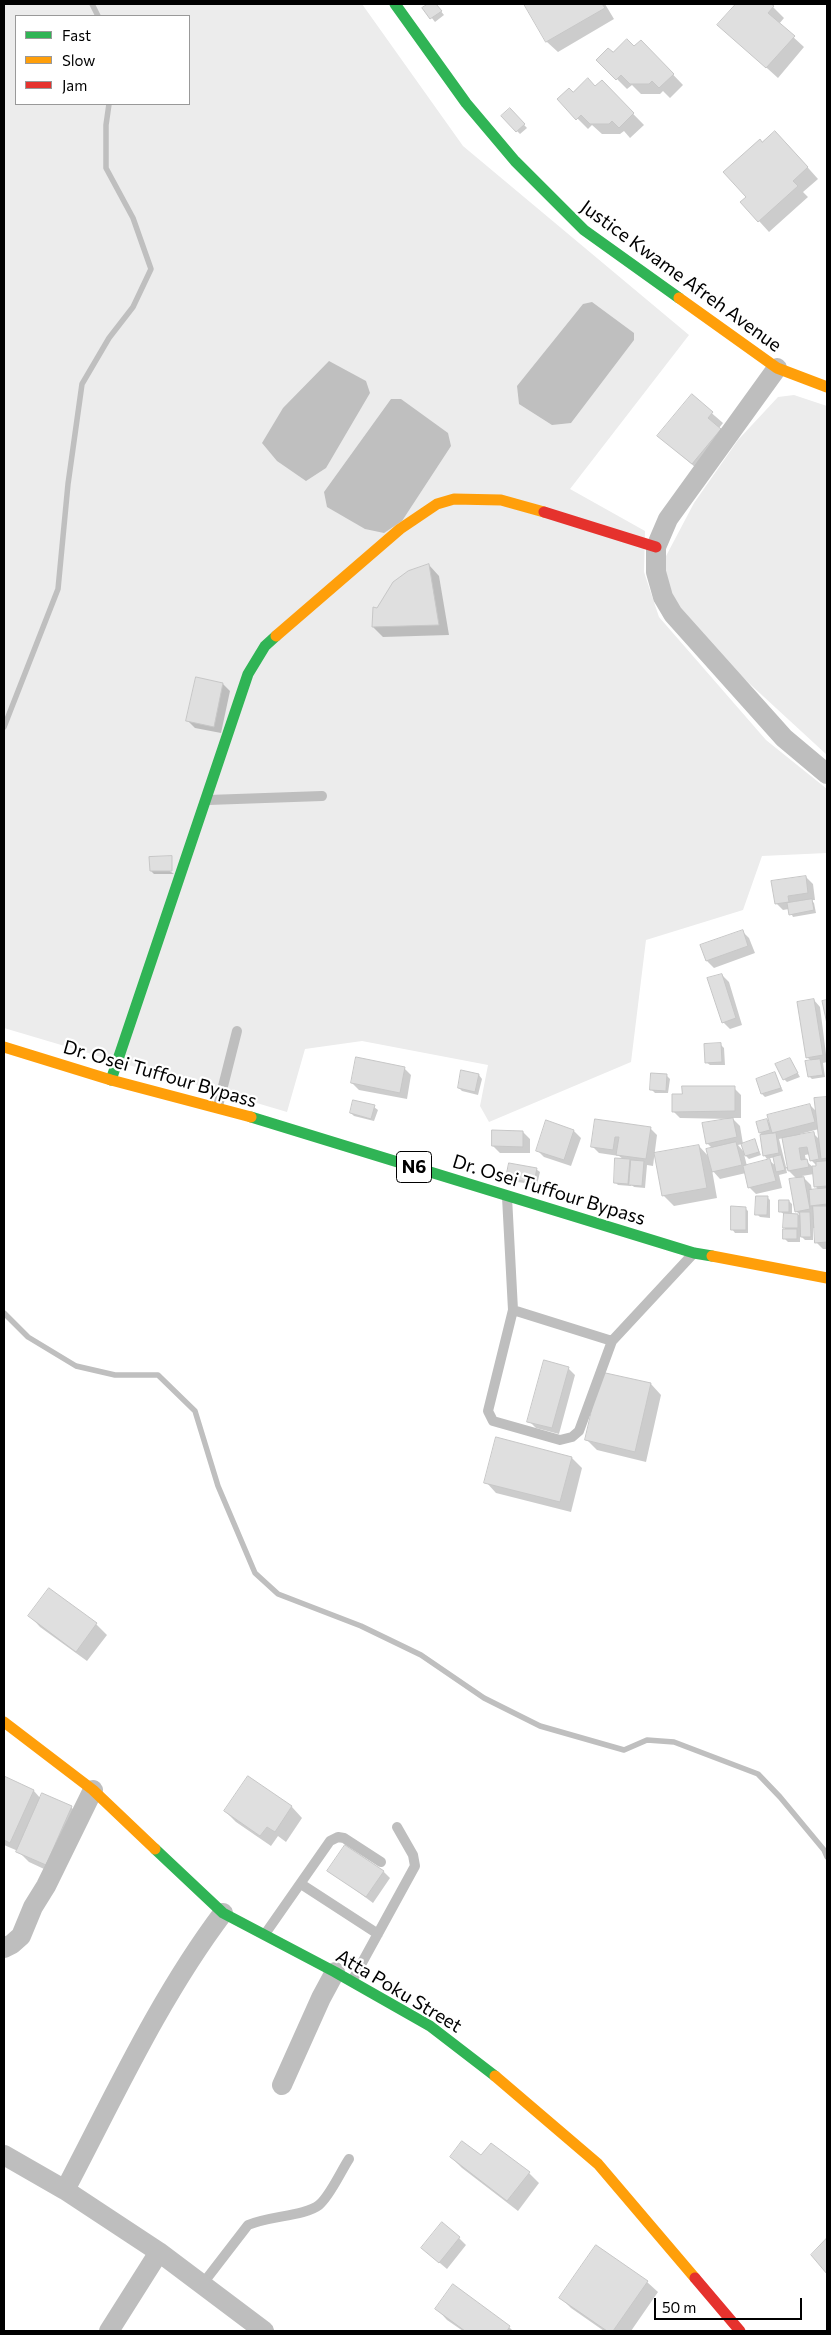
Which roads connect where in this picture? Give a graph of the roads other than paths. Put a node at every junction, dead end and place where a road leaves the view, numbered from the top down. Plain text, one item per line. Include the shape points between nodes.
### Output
1 (395, 4) edge
2 (777, 368) junction
3 (827, 387) edge
4 (656, 547) junction
5 (827, 774) edge
6 (322, 796) dead end
7 (205, 800) junction
8 (237, 1031) dead end
9 (4, 1047) edge
10 (111, 1080) junction
11 (217, 1107) junction
12 (507, 1196) junction
13 (694, 1253) junction
14 (827, 1278) edge
15 (513, 1310) junction
16 (612, 1341) junction
17 (5, 1727) edge
18 (93, 1790) junction
19 (397, 1826) dead end
20 (381, 1862) dead end
21 (301, 1884) junction
22 (223, 1913) junction
23 (378, 1934) junction
24 (265, 1935) junction
25 (4, 1948) edge
26 (344, 1977) junction
27 (282, 2085) dead end
28 (4, 2155) edge
29 (349, 2159) dead end
30 (65, 2190) junction
31 (159, 2252) junction
32 (201, 2286) junction
33 (109, 2331) edge
34 (264, 2331) edge
35 (740, 2331) edge

1 - 2 main road, Justice Kwame Afreh Avenue via 466,103 515,161 570,217
2 - 3 main road, Justice Kwame Afreh Avenue
2 - 4 street via 668,519
4 - 5 street via 656,572 663,596 673,614 784,738
4 - 7 main road via 500,500 454,499 437,504 400,529 265,646 248,674
6 - 7 lane
7 - 10 main road
8 - 11 lane
9 - 10 main road, Dr. Osei Tuffour Bypass / N6
10 - 11 main road, Dr. Osei Tuffour Bypass / N6
11 - 12 main road, Dr. Osei Tuffour Bypass / N6
12 - 13 main road, Dr. Osei Tuffour Bypass / N6
12 - 15 lane
13 - 14 main road, Dr. Osei Tuffour Bypass / N6
13 - 16 lane
15 - 16 lane
15 - 16 lane via 488,1411 493,1420 560,1440 572,1438 579,1431
17 - 18 main road, Atta Poku Street
18 - 22 main road, Atta Poku Street
18 - 25 street via 21,1936
19 - 23 lane via 413,1854 414,1866
20 - 21 lane via 358,1845 338,1837 330,1841
21 - 23 lane
21 - 24 lane
22 - 24 main road, Atta Poku Street
22 - 30 street via 197,1948 154,2022
23 - 26 lane
24 - 26 main road, Atta Poku Street
26 - 27 street via 321,1998
26 - 35 main road, Atta Poku Street via 430,2026 462,2049 576,2144 598,2164
28 - 30 street
29 - 32 lane via 320,2204 312,2209 248,2225
30 - 31 street
31 - 32 street
31 - 33 street
32 - 34 street

